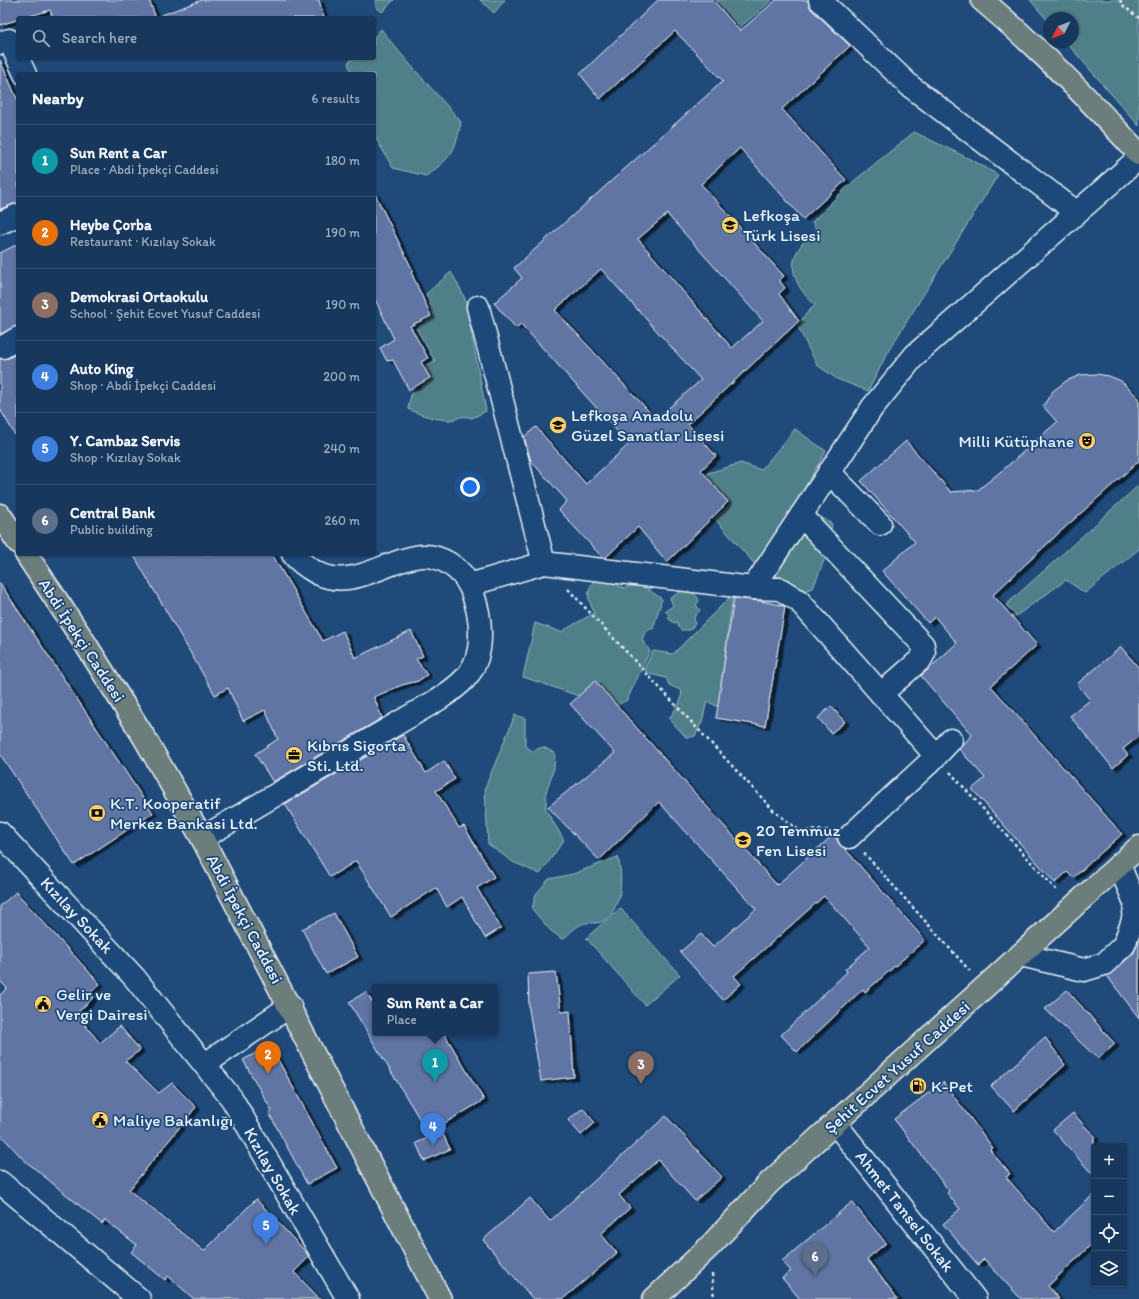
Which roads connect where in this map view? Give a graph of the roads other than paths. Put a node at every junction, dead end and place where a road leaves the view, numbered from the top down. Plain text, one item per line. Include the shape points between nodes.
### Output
1 (820, 0) edge
2 (982, 0) edge
3 (0, 43) edge
4 (16, 55) edge
5 (18, 60) edge
6 (24, 72) edge
7 (1139, 154) edge
8 (1139, 158) edge
9 (1076, 212) junction
10 (16, 216) edge
11 (0, 223) edge
12 (478, 307) dead end
13 (829, 472) junction
14 (0, 515) edge
15 (801, 515) junction
16 (880, 524) dead end
17 (16, 539) edge
18 (27, 556) edge
19 (295, 556) edge
20 (544, 563) junction
21 (469, 585) junction
22 (753, 588) junction
23 (881, 694) junction
24 (951, 740) dead end
25 (936, 756) junction
26 (0, 833) edge
27 (849, 837) road end
28 (202, 838) junction
29 (1139, 847) edge
30 (1119, 865) junction
31 (1021, 955) junction
32 (290, 1006) junction
33 (205, 1064) junction
34 (835, 1123) junction
35 (0, 1182) edge
36 (419, 1255) junction
37 (656, 1297) edge
38 (138, 1299) edge
39 (348, 1299) edge
40 (440, 1299) edge
41 (448, 1299) edge
42 (975, 1299) edge

1 - 9 street via 910,86
2 - 7 main road via 1046,56
3 - 4 street via 9,40
5 - 6 street
8 - 9 street
9 - 13 street via 915,355 872,408
10 - 11 street
12 - 20 street
13 - 15 street
13 - 16 street
14 - 17 main road
15 - 22 street
15 - 23 street via 923,645 924,653 921,659
18 - 28 main road, Abdi İpekçi Caddesi via 144,737
19 - 21 street via 310,569 327,578 343,580 416,557 430,557 444,560 454,567
20 - 21 street
20 - 22 street
21 - 28 street via 479,614 479,650 476,664 469,676 456,688
22 - 23 street via 780,590 799,601
23 - 25 street
24 - 25 street
25 - 27 street
26 - 33 street, Kızılay Sokak via 134,977
28 - 32 main road, Abdi İpekçi Caddesi
29 - 30 main road, Şehit Ecvet Yusuf Caddesi
30 - 31 main road, Şehit Ecvet Yusuf Caddesi
30 - 31 street via 1136,904 1124,945 1104,964 1084,970
31 - 34 main road, Şehit Ecvet Yusuf Caddesi
32 - 33 street
32 - 36 main road, Abdi İpekçi Caddesi
33 - 39 street, Kızılay Sokak via 232,1099
34 - 37 main road, Şehit Ecvet Yusuf Caddesi via 770,1183 710,1246
34 - 42 street, Ahmet Tansel Sokak
35 - 38 street
36 - 40 main road, Abdi İpekçi Caddesi
36 - 41 main road, Abdi İpekçi Caddesi

